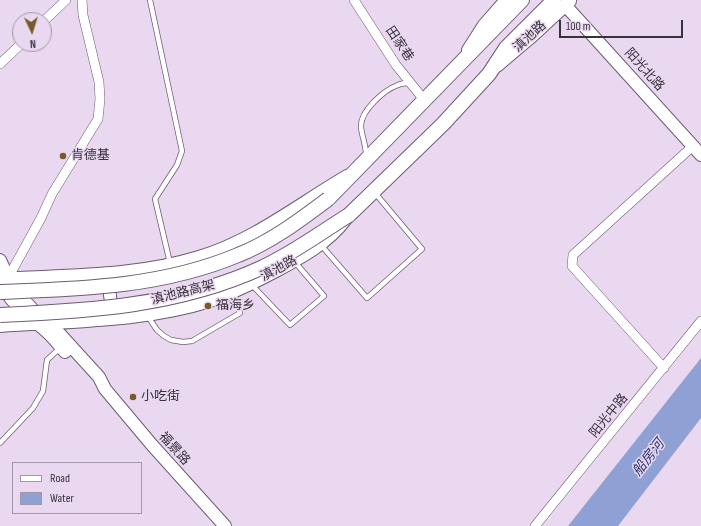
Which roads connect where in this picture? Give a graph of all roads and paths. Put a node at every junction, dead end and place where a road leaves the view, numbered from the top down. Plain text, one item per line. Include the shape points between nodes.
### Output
1 (66, 0) edge
2 (82, 0) edge
3 (150, 0) edge
4 (354, 0) edge
5 (563, 2) edge
6 (513, 3) edge
7 (52, 13) edge
8 (13, 52) edge
9 (0, 64) edge
10 (489, 74) junction
11 (410, 83) junction
12 (425, 101) junction
13 (697, 151) edge
14 (366, 159) junction
15 (353, 172) junction
16 (374, 191) junction
17 (349, 215) junction
18 (320, 244) junction
19 (0, 260) edge
20 (294, 261) junction
21 (170, 264) junction
22 (121, 272) junction
23 (3, 279) edge
24 (251, 284) junction
25 (233, 291) junction
26 (0, 292) edge
27 (0, 315) edge
28 (147, 315) junction
29 (126, 318) junction
30 (701, 321) edge
31 (36, 324) junction
32 (51, 324) junction
33 (0, 326) edge
34 (61, 347) junction
35 (664, 368) junction
36 (105, 389) junction
37 (0, 443) edge
38 (225, 526) edge
39 (535, 526) edge

1 - 7 street
2 - 23 street via 83,15 99,82 98,119
3 - 21 lane via 182,151 177,165 155,199
4 - 11 street, 田家巷
5 - 10 street, 滇池路 via 530,38
5 - 10 main road, 滇池路 via 528,26 506,48
5 - 13 street, 阳光北路
6 - 12 main road
8 - 9 street
10 - 16 main road, 滇池路 via 443,124
11 - 12 street, 田家巷
11 - 14 lane via 392,87 365,110 361,127 366,145
12 - 14 main road
13 - 35 street via 573,255 572,266
14 - 15 main road
15 - 21 street via 237,242 200,257
15 - 26 main road, 滇池路高架, bridge via 328,199 300,220 239,255 178,275 147,282 108,287
16 - 17 main road, 滇池路
16 - 18 lane via 422,249 367,298
17 - 18 street, 滇池路 via 335,234
17 - 27 main road, 滇池路高架, bridge via 261,268 214,287 119,307
18 - 20 street, 滇池路
19 - 23 street, 福景路
20 - 24 street, 滇池路
20 - 24 lane via 324,296 290,326
21 - 22 street
22 - 23 street
22 - 29 street via 111,284 110,294 114,308
23 - 31 street, 福景路 via 12,300
23 - 32 street, 福景路
24 - 25 street, 滇池路
25 - 28 street, 滇池路 via 208,302
25 - 28 lane via 240,313 192,341 171,340 164,336 156,330
28 - 29 street, 滇池路
29 - 32 street, 滇池路
30 - 35 street, 阳光中路
31 - 32 street, 滇池路
31 - 33 street, 滇池路
31 - 34 street, 福景路
32 - 36 street, 福景路 via 99,377
34 - 36 street, 福景路 via 93,382
34 - 37 lane via 47,360 43,391 33,408
35 - 39 street, 阳光中路
36 - 38 street, 福景路

